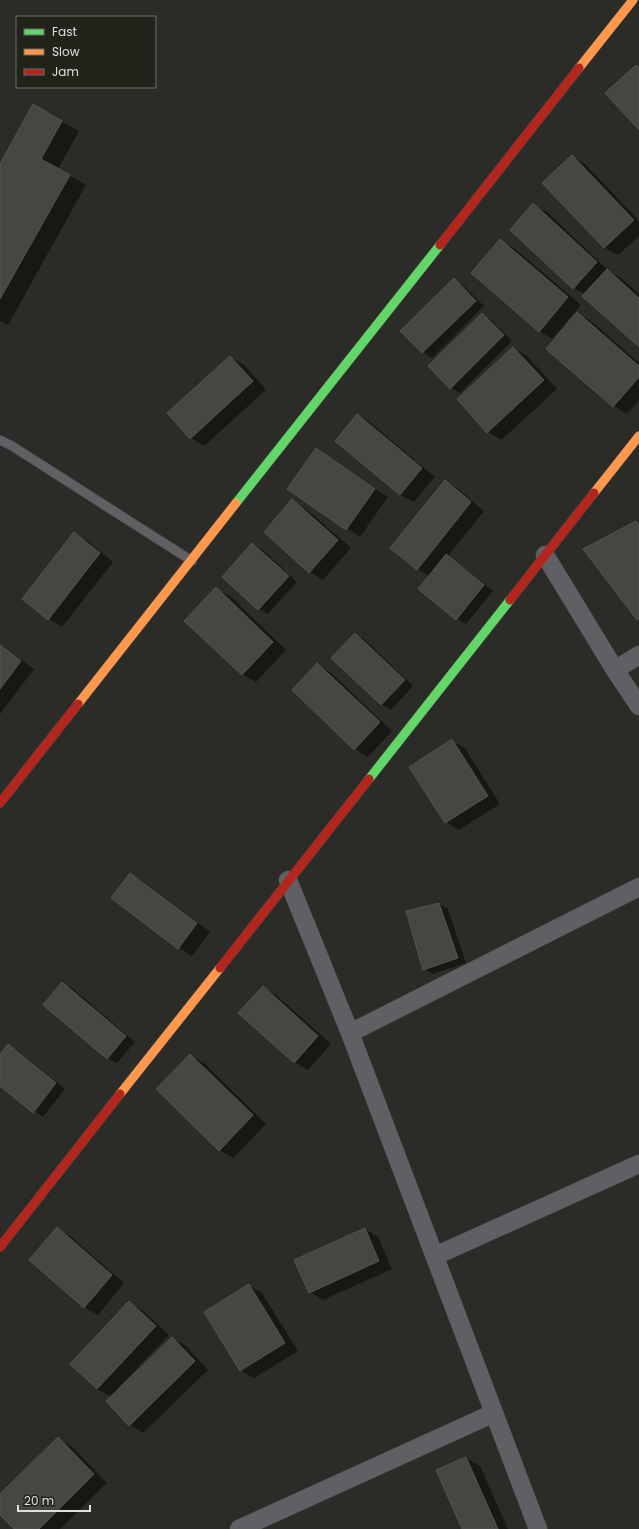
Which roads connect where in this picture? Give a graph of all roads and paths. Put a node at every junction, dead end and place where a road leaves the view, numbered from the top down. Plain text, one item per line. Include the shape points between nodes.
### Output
1 (633, 0) edge
2 (639, 436) edge
3 (0, 440) edge
4 (545, 555) junction
5 (192, 561) junction
6 (639, 655) edge
7 (615, 670) junction
8 (639, 706) edge
9 (0, 803) edge
10 (288, 880) junction
11 (639, 887) edge
12 (350, 1033) junction
13 (639, 1164) edge
14 (0, 1247) edge
15 (435, 1256) junction
16 (494, 1413) junction
17 (239, 1529) edge
18 (538, 1529) edge

1 - 5 street
2 - 4 street
3 - 5 lane
4 - 7 street
4 - 10 street
5 - 9 street
6 - 7 street
7 - 8 street
10 - 12 street
10 - 14 street
11 - 12 street
12 - 15 street
13 - 15 street
15 - 16 street
16 - 17 street
16 - 18 street

